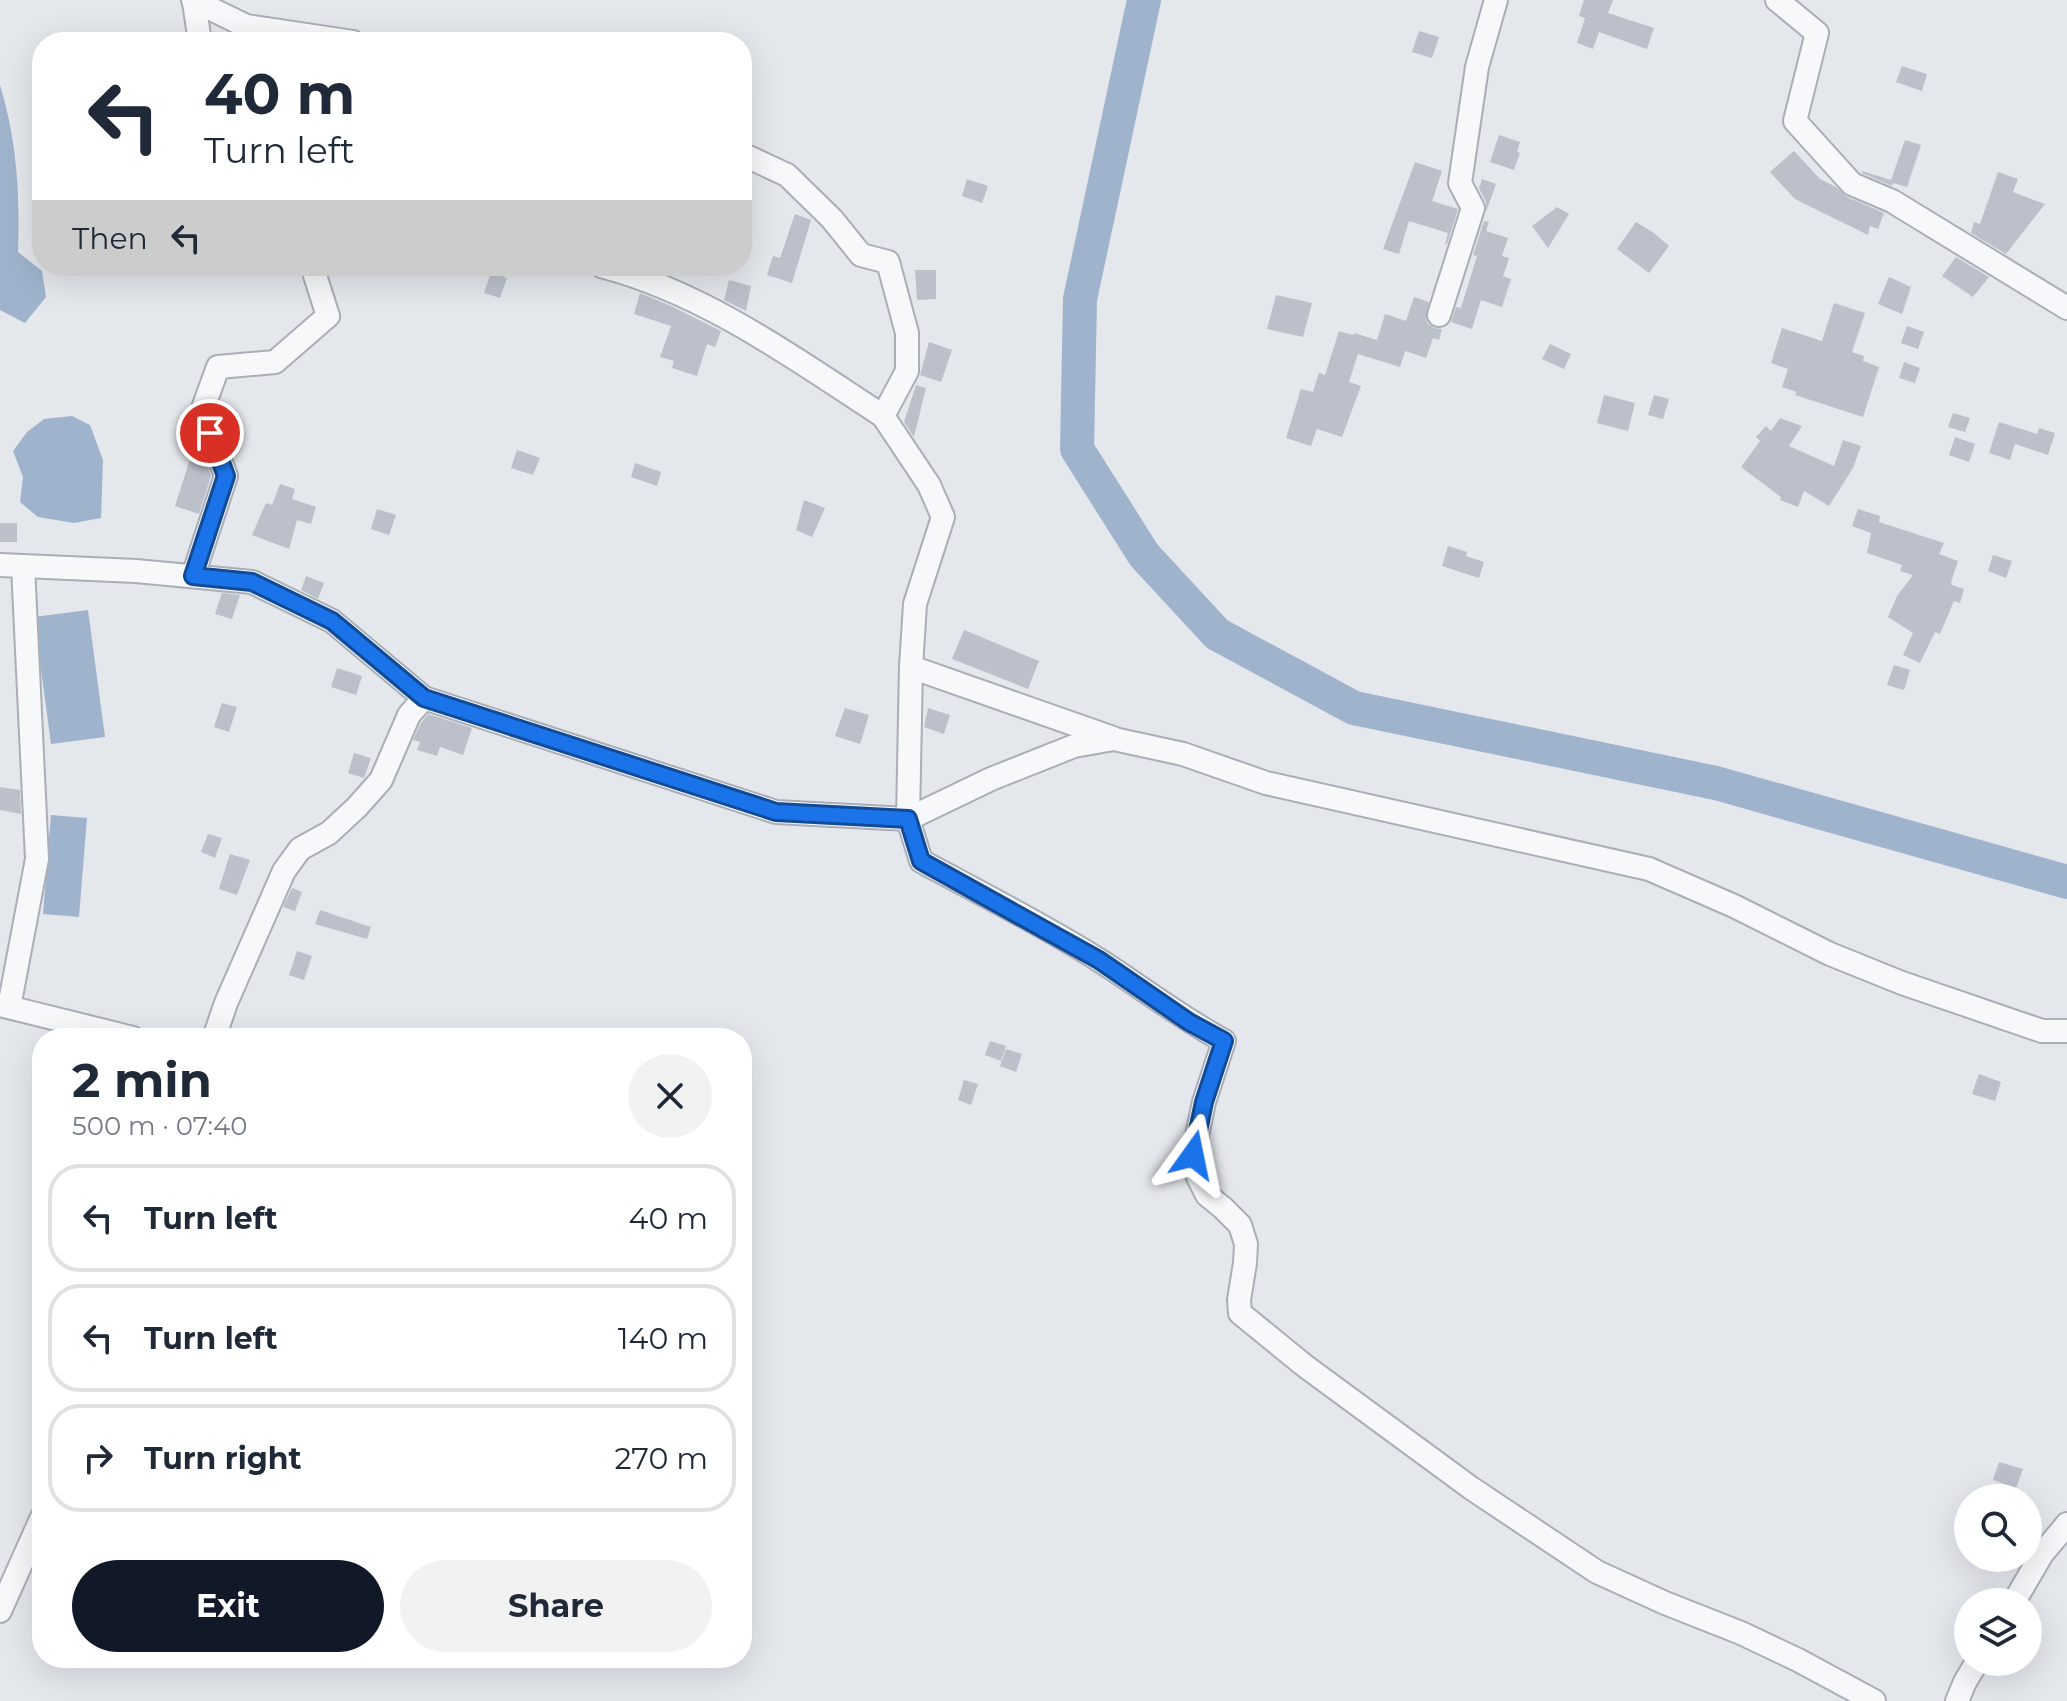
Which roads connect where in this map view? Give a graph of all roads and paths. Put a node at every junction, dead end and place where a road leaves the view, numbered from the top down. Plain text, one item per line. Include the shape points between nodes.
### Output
1 (1496, 0) edge
2 (1777, 0) edge
3 (193, 1) edge
4 (198, 32) edge
5 (281, 32) edge
6 (752, 159) edge
7 (315, 276) edge
8 (633, 276) edge
9 (2067, 308) edge
10 (1439, 315) dead end
11 (883, 416) junction
12 (11, 565) edge
13 (193, 576) junction
14 (911, 667) junction
15 (424, 698) junction
16 (1114, 739) junction
17 (908, 819) junction
18 (4, 1006) edge
19 (93, 1028) edge
20 (217, 1028) edge
21 (2067, 1031) edge
22 (2067, 1524) edge
23 (32, 1539) edge
24 (2022, 1588) edge
25 (0, 1611) edge
26 (1969, 1676) edge
27 (1874, 1701) edge
28 (1957, 1701) edge

1 - 10 street via 1477,67 1460,183 1473,208
2 - 9 street via 1817,33 1795,121 1852,184 1892,201
3 - 4 street
3 - 5 street via 246,26
6 - 11 street via 787,175 861,255 888,262 907,333 907,371
7 - 13 street via 328,316 275,362 218,367 202,411 226,476
8 - 11 street via 721,313
11 - 14 street via 929,485 943,517 915,604
12 - 13 street
12 - 18 street via 37,859
13 - 15 street via 252,582 332,621
14 - 16 street
14 - 17 street
15 - 17 street via 776,812
15 - 20 street via 409,715 381,780 329,833 300,849 284,871
16 - 17 street via 1074,746
16 - 21 street via 1183,754 1266,783 1649,869 1902,983 2042,1031
17 - 27 street via 921,861 1099,960 1224,1041 1193,1155 1207,1195 1240,1225 1246,1244 1240,1313 1471,1488 1597,1572 1741,1633
18 - 19 street
22 - 24 street
23 - 25 street
26 - 28 street

